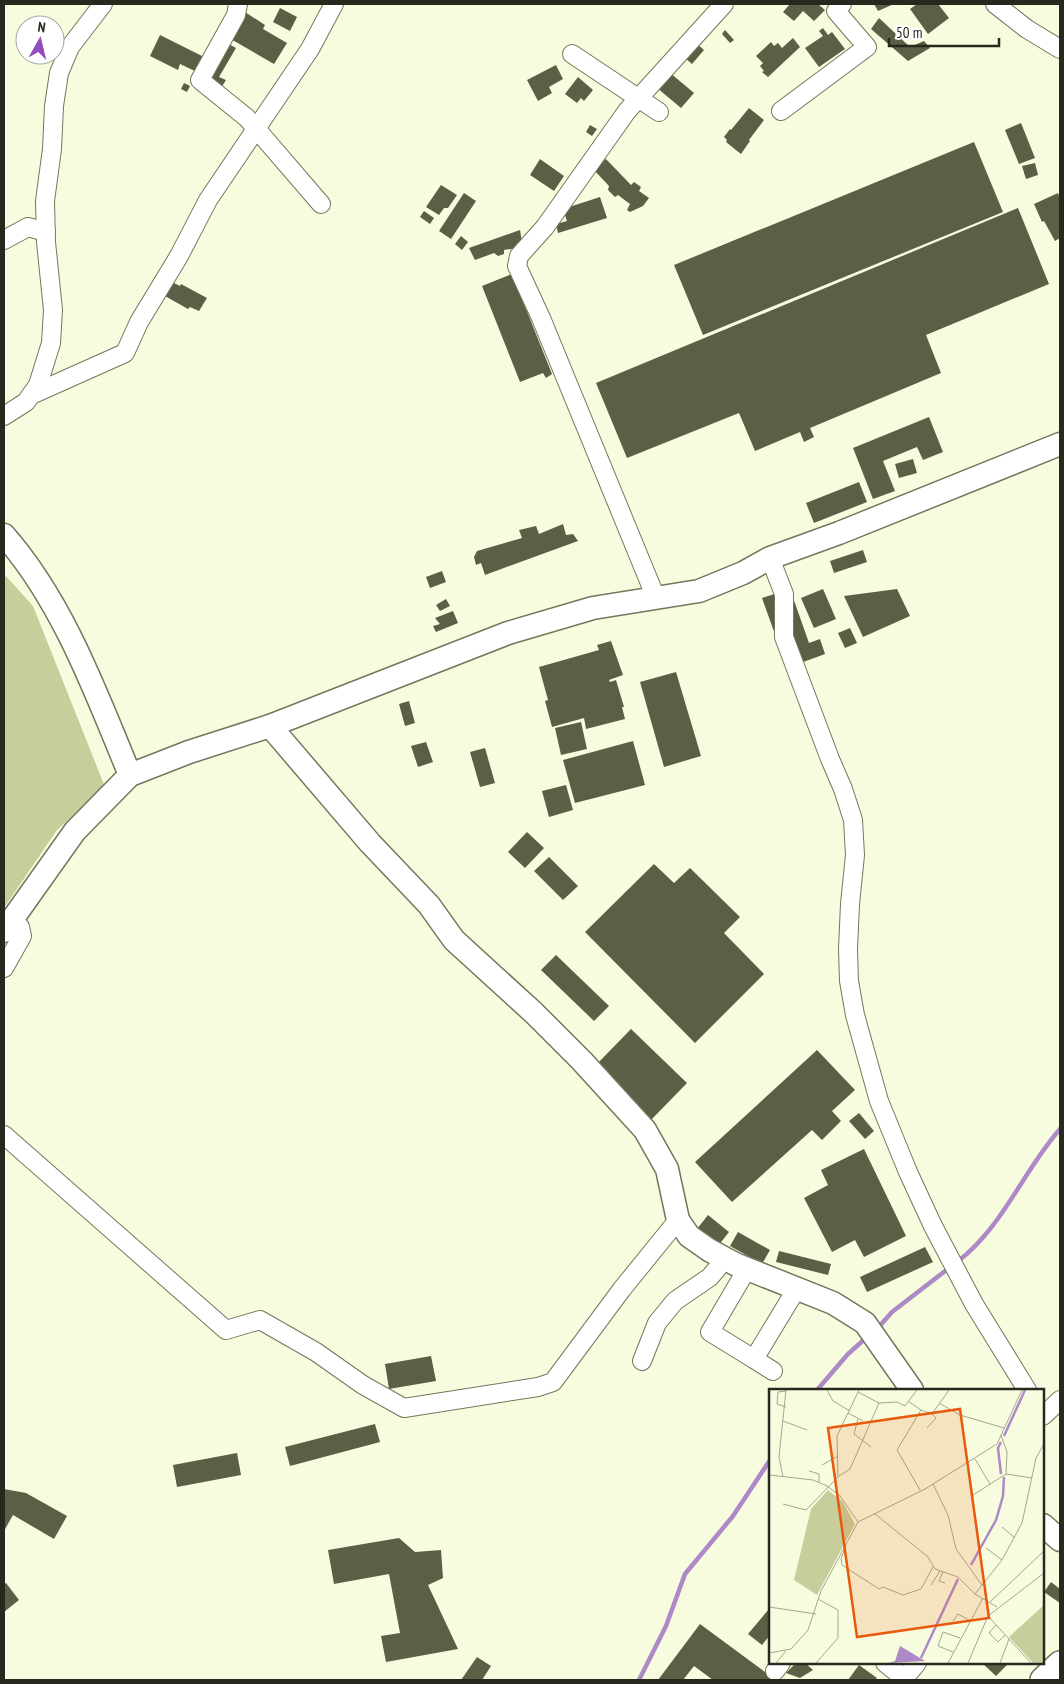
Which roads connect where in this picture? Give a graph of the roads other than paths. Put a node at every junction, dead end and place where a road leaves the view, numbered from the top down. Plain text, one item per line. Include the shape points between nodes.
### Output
1 (103, 4) edge
2 (238, 4) edge
3 (334, 4) edge
4 (724, 4) edge
5 (995, 4) edge
6 (837, 6) edge
7 (1060, 49) edge
8 (572, 54) dead end
9 (639, 97) junction
10 (781, 111) dead end
11 (659, 112) dead end
12 (257, 129) junction
13 (321, 204) dead end
14 (46, 232) junction
15 (4, 240) edge
16 (31, 395) junction
17 (4, 416) edge
18 (1060, 444) edge
19 (4, 535) edge
20 (770, 558) junction
21 (656, 598) junction
22 (270, 726) junction
23 (130, 775) junction
24 (8, 926) edge
25 (4, 968) edge
26 (4, 1135) edge
27 (678, 1220) junction
28 (725, 1259) junction
29 (747, 1269) junction
30 (797, 1288) junction
31 (754, 1359) junction
32 (642, 1362) dead end
33 (773, 1371) dead end
34 (911, 1389) edge
35 (1026, 1389) edge
36 (1060, 1400) edge
37 (1044, 1415) edge
38 (1044, 1526) edge
39 (1060, 1540) edge
40 (886, 1664) edge
41 (916, 1664) edge
42 (903, 1679) edge

1 - 14 street via 70,46 59,73 45,201
2 - 12 street via 236,15 200,80
3 - 12 street via 310,49
4 - 9 street
5 - 7 street via 1026,29
6 - 10 street via 868,47
8 - 9 street
9 - 11 street
9 - 21 street via 545,227 519,256 518,266
12 - 13 street
12 - 16 street via 208,200 125,353
14 - 15 street via 28,227
14 - 16 street via 53,310 51,343 38,386
16 - 17 street
18 - 20 street
19 - 23 street via 20,554 77,651
20 - 21 street via 699,591
20 - 35 street via 784,594 784,637 853,820 855,855 850,904 849,980 855,1015 879,1101 933,1226 974,1304
21 - 22 street via 593,608 508,633
22 - 23 street
22 - 27 street via 370,843 429,905 454,940 534,1012 645,1130 667,1169
23 - 24 street via 75,831
24 - 25 street via 20,926 22,936
26 - 27 street via 226,1330 260,1320 404,1408 538,1388 553,1382
27 - 28 street via 689,1236
28 - 29 street
28 - 32 street via 710,1277 675,1301 657,1323
29 - 30 street
29 - 31 street via 710,1332
30 - 31 street
30 - 34 street via 834,1303 865,1323
31 - 33 street
36 - 37 street
38 - 39 street
40 - 42 street
41 - 42 street

